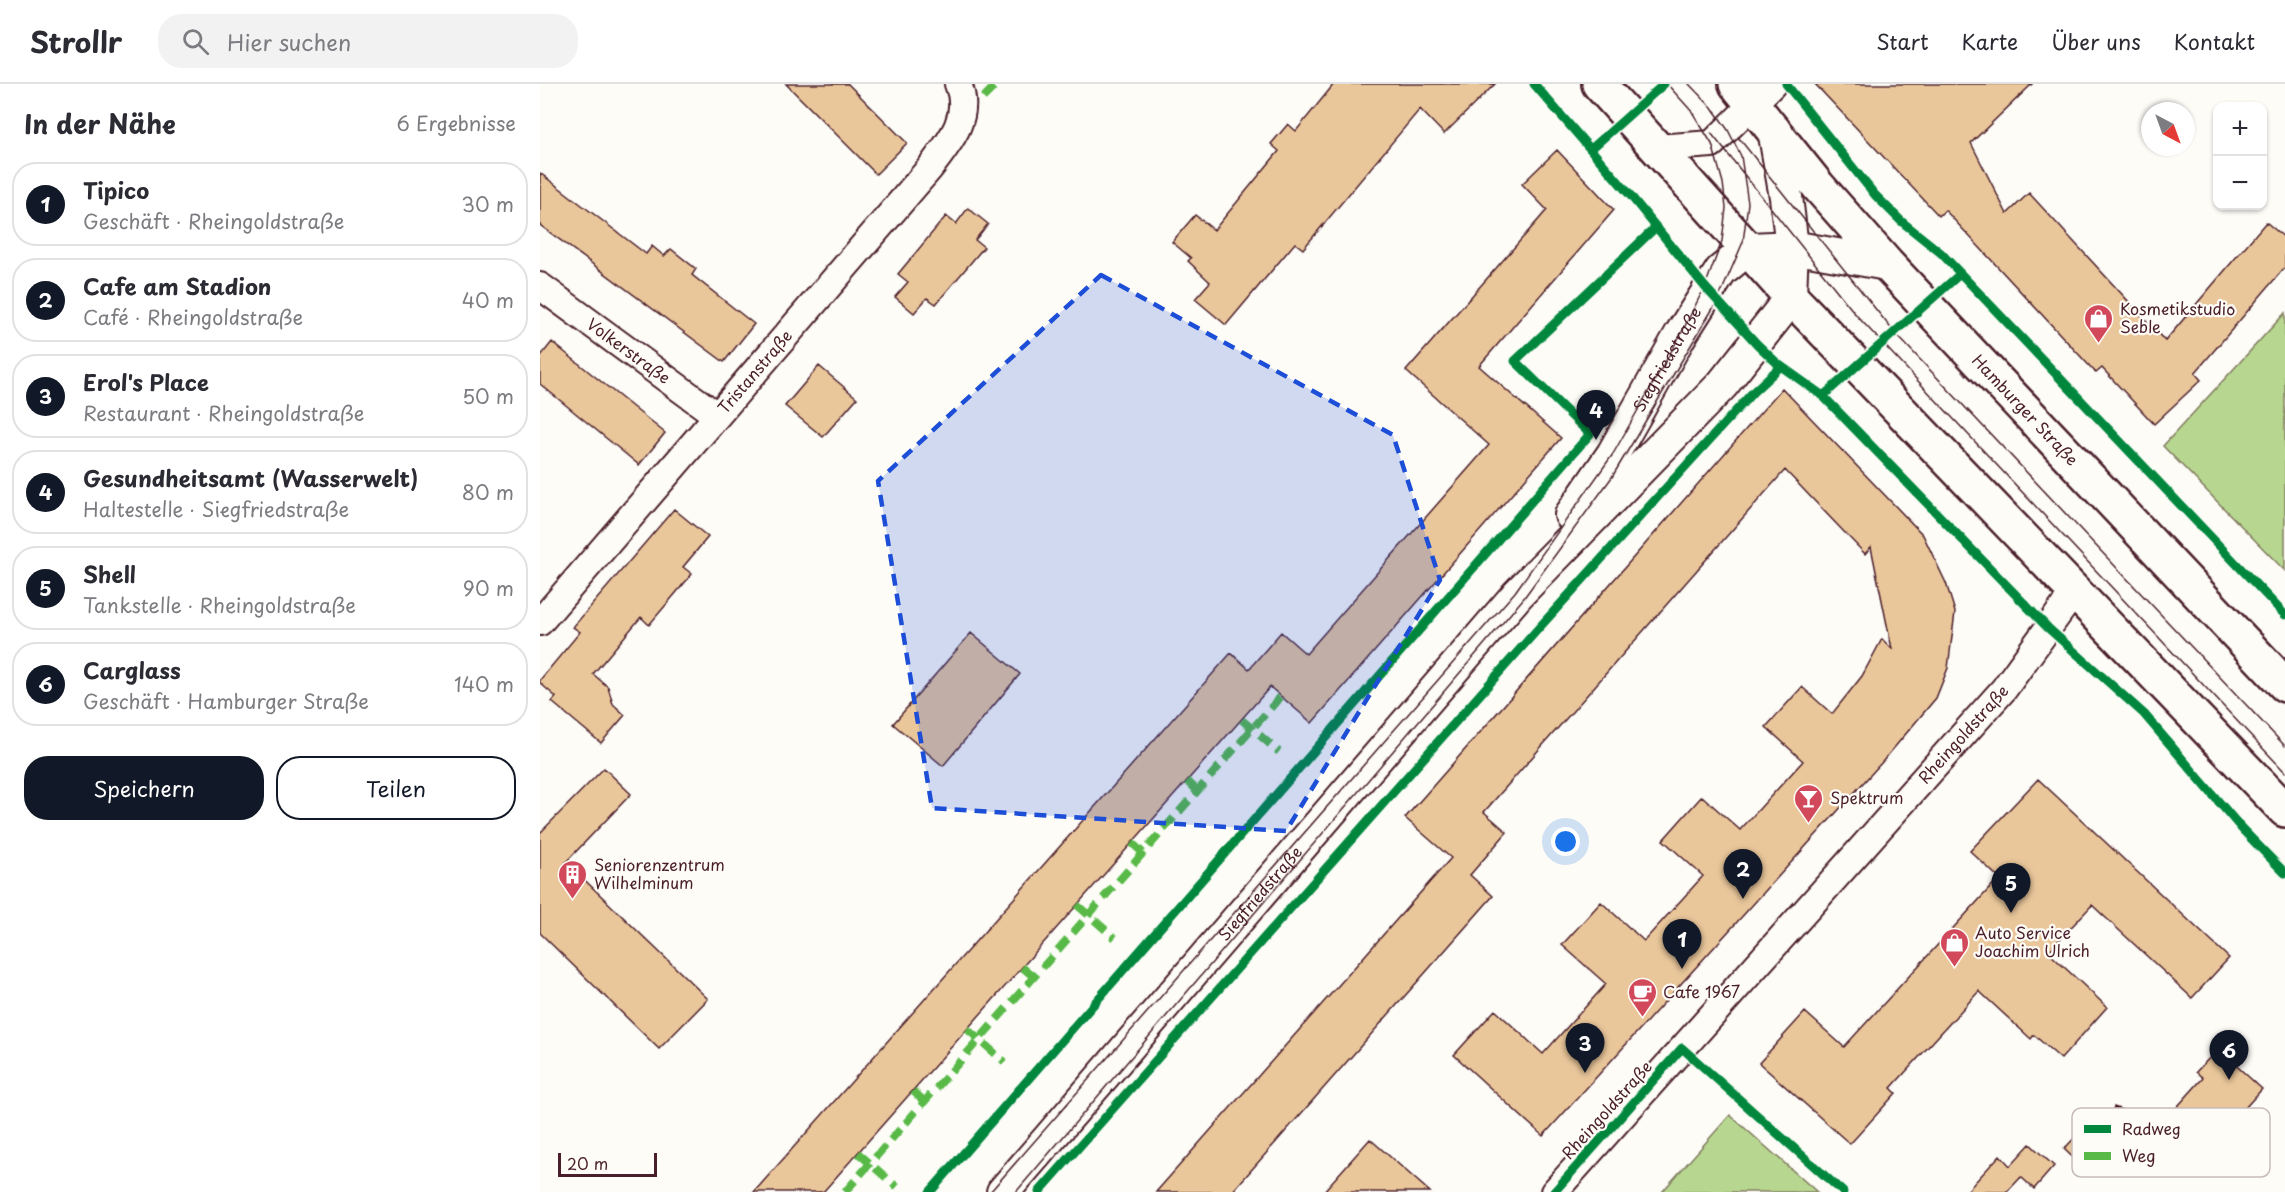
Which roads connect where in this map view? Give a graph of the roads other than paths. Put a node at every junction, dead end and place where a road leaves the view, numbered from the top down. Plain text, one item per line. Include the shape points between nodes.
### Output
1 (958, 84) edge
2 (1599, 84) edge
3 (1754, 91) edge
4 (1774, 130) junction
5 (1657, 148) junction
6 (1792, 248) junction
7 (1750, 249) junction
8 (1887, 264) junction
9 (540, 286) edge
10 (1790, 296) junction
11 (716, 416) junction
12 (1634, 416) junction
13 (1667, 440) junction
14 (2075, 591) junction
15 (1518, 594) junction
16 (540, 622) edge
17 (2285, 685) edge
18 (2285, 810) edge
19 (1003, 1192) edge
20 (1554, 1192) edge

1 - 11 street, Tristanstraße via 962,117 951,140
2 - 5 main road
3 - 4 main road, Hamburger Straße
3 - 5 street via 1712,144
4 - 6 street, Hamburger Straße
4 - 8 main road, Hamburger Straße
5 - 7 main road
6 - 7 street
6 - 8 street
6 - 10 street, Hamburger Straße
7 - 10 main road
7 - 12 street, Siegfriedstraße via 1721,271
8 - 17 main road, Hamburger Straße
9 - 11 street, Volkerstraße
10 - 13 street, Siegfriedstraße via 1722,385
10 - 14 main road
11 - 16 street, Tristanstraße
12 - 13 street via 1640,429
12 - 15 street, Siegfriedstraße via 1613,454
13 - 15 street, Siegfriedstraße
14 - 18 main road
14 - 20 street, Rheingoldstraße via 2004,690
15 - 19 street, Siegfriedstraße

